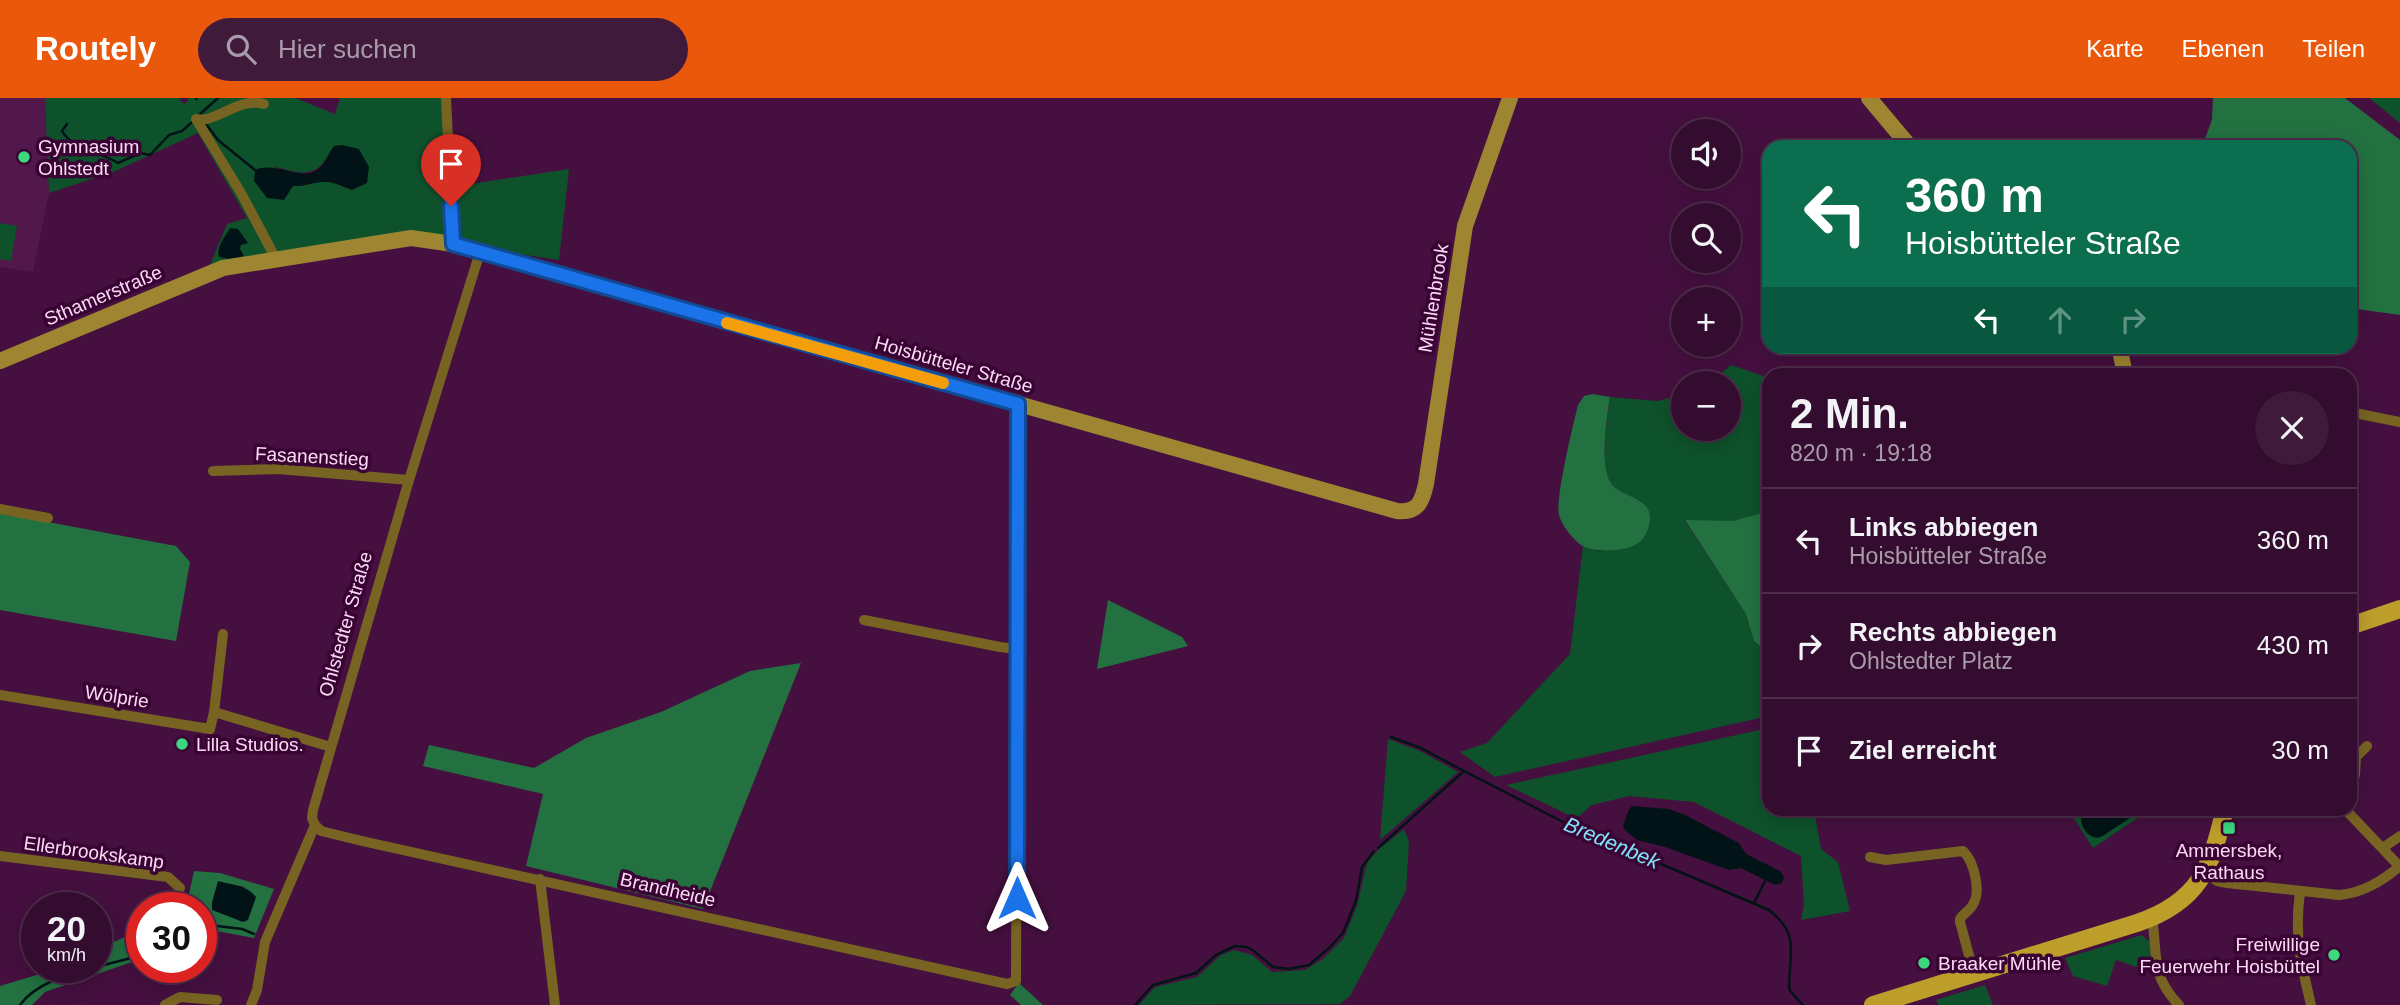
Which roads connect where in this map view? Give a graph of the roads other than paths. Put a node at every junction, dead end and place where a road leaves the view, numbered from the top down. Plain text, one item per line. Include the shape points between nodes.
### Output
1 (446, 98) edge
2 (1510, 98) edge
3 (1869, 98) edge
4 (264, 104) dead end
5 (1904, 140) edge
6 (453, 244) junction
7 (480, 252) junction
8 (276, 259) junction
9 (0, 361) edge
10 (1018, 404) junction
11 (2357, 413) edge
12 (2400, 422) edge
13 (212, 471) dead end
14 (409, 480) junction
15 (1417, 508) joint
16 (0, 509) edge
17 (48, 518) dead end
18 (2400, 609) edge
19 (864, 620) dead end
20 (2357, 624) edge
21 (223, 634) dead end
22 (1017, 649) junction
23 (0, 695) edge
24 (214, 712) junction
25 (2367, 746) dead end
26 (331, 747) junction
27 (2357, 756) edge
28 (2222, 816) edge
29 (2352, 816) edge
30 (314, 825) junction
31 (2400, 836) edge
32 (2384, 847) junction
33 (0, 856) edge
34 (1870, 857) dead end
35 (2400, 866) edge
36 (2204, 872) junction
37 (540, 879) junction
38 (180, 888) dead end
39 (2300, 892) junction
40 (2152, 918) junction
41 (1974, 974) junction
42 (217, 1000) dead end
43 (165, 1005) edge
44 (251, 1005) edge
45 (555, 1005) edge
46 (1873, 1005) edge
47 (2179, 1005) edge
48 (2311, 1005) edge

1 - 6 street
2 - 15 street, Mühlenbrook via 1465,226 1426,484
3 - 5 street
4 - 8 street via 248,100 207,119 195,119
6 - 7 street, Hoisbütteler Straße
6 - 8 street, Hoisbütteler Straße via 411,238
7 - 10 street, Hoisbütteler Straße
7 - 14 street, Ohlstedter Straße
8 - 9 street, Sthamerstraße via 223,268
10 - 15 street, Hoisbütteler Straße via 1397,511
10 - 22 street
11 - 12 street
13 - 14 street, Fasanenstieg via 278,469
14 - 26 street, Ohlstedter Straße
16 - 17 street
18 - 20 main road
19 - 22 street
21 - 24 street
22 - 37 street, Brandheide via 1016,981 1007,984
23 - 24 street, Wölprie via 210,729
24 - 26 street
25 - 27 street
26 - 30 street, Ohlstedter Straße via 313,810
28 - 36 main road
29 - 32 street
30 - 37 street, Brandheide via 321,831
30 - 44 street, Ohlstedter Straße via 265,942
31 - 32 street
32 - 35 street
33 - 38 street, Ellerbrookskamp via 168,877
34 - 41 street via 1886,860 1963,851 1969,857 1977,897 1960,919
35 - 39 street via 2351,894
36 - 39 street via 2217,881
36 - 40 main road via 2181,902
37 - 45 street
39 - 48 street via 2297,934
40 - 41 main road
40 - 47 street via 2158,976
41 - 46 main road
42 - 43 street via 180,997

